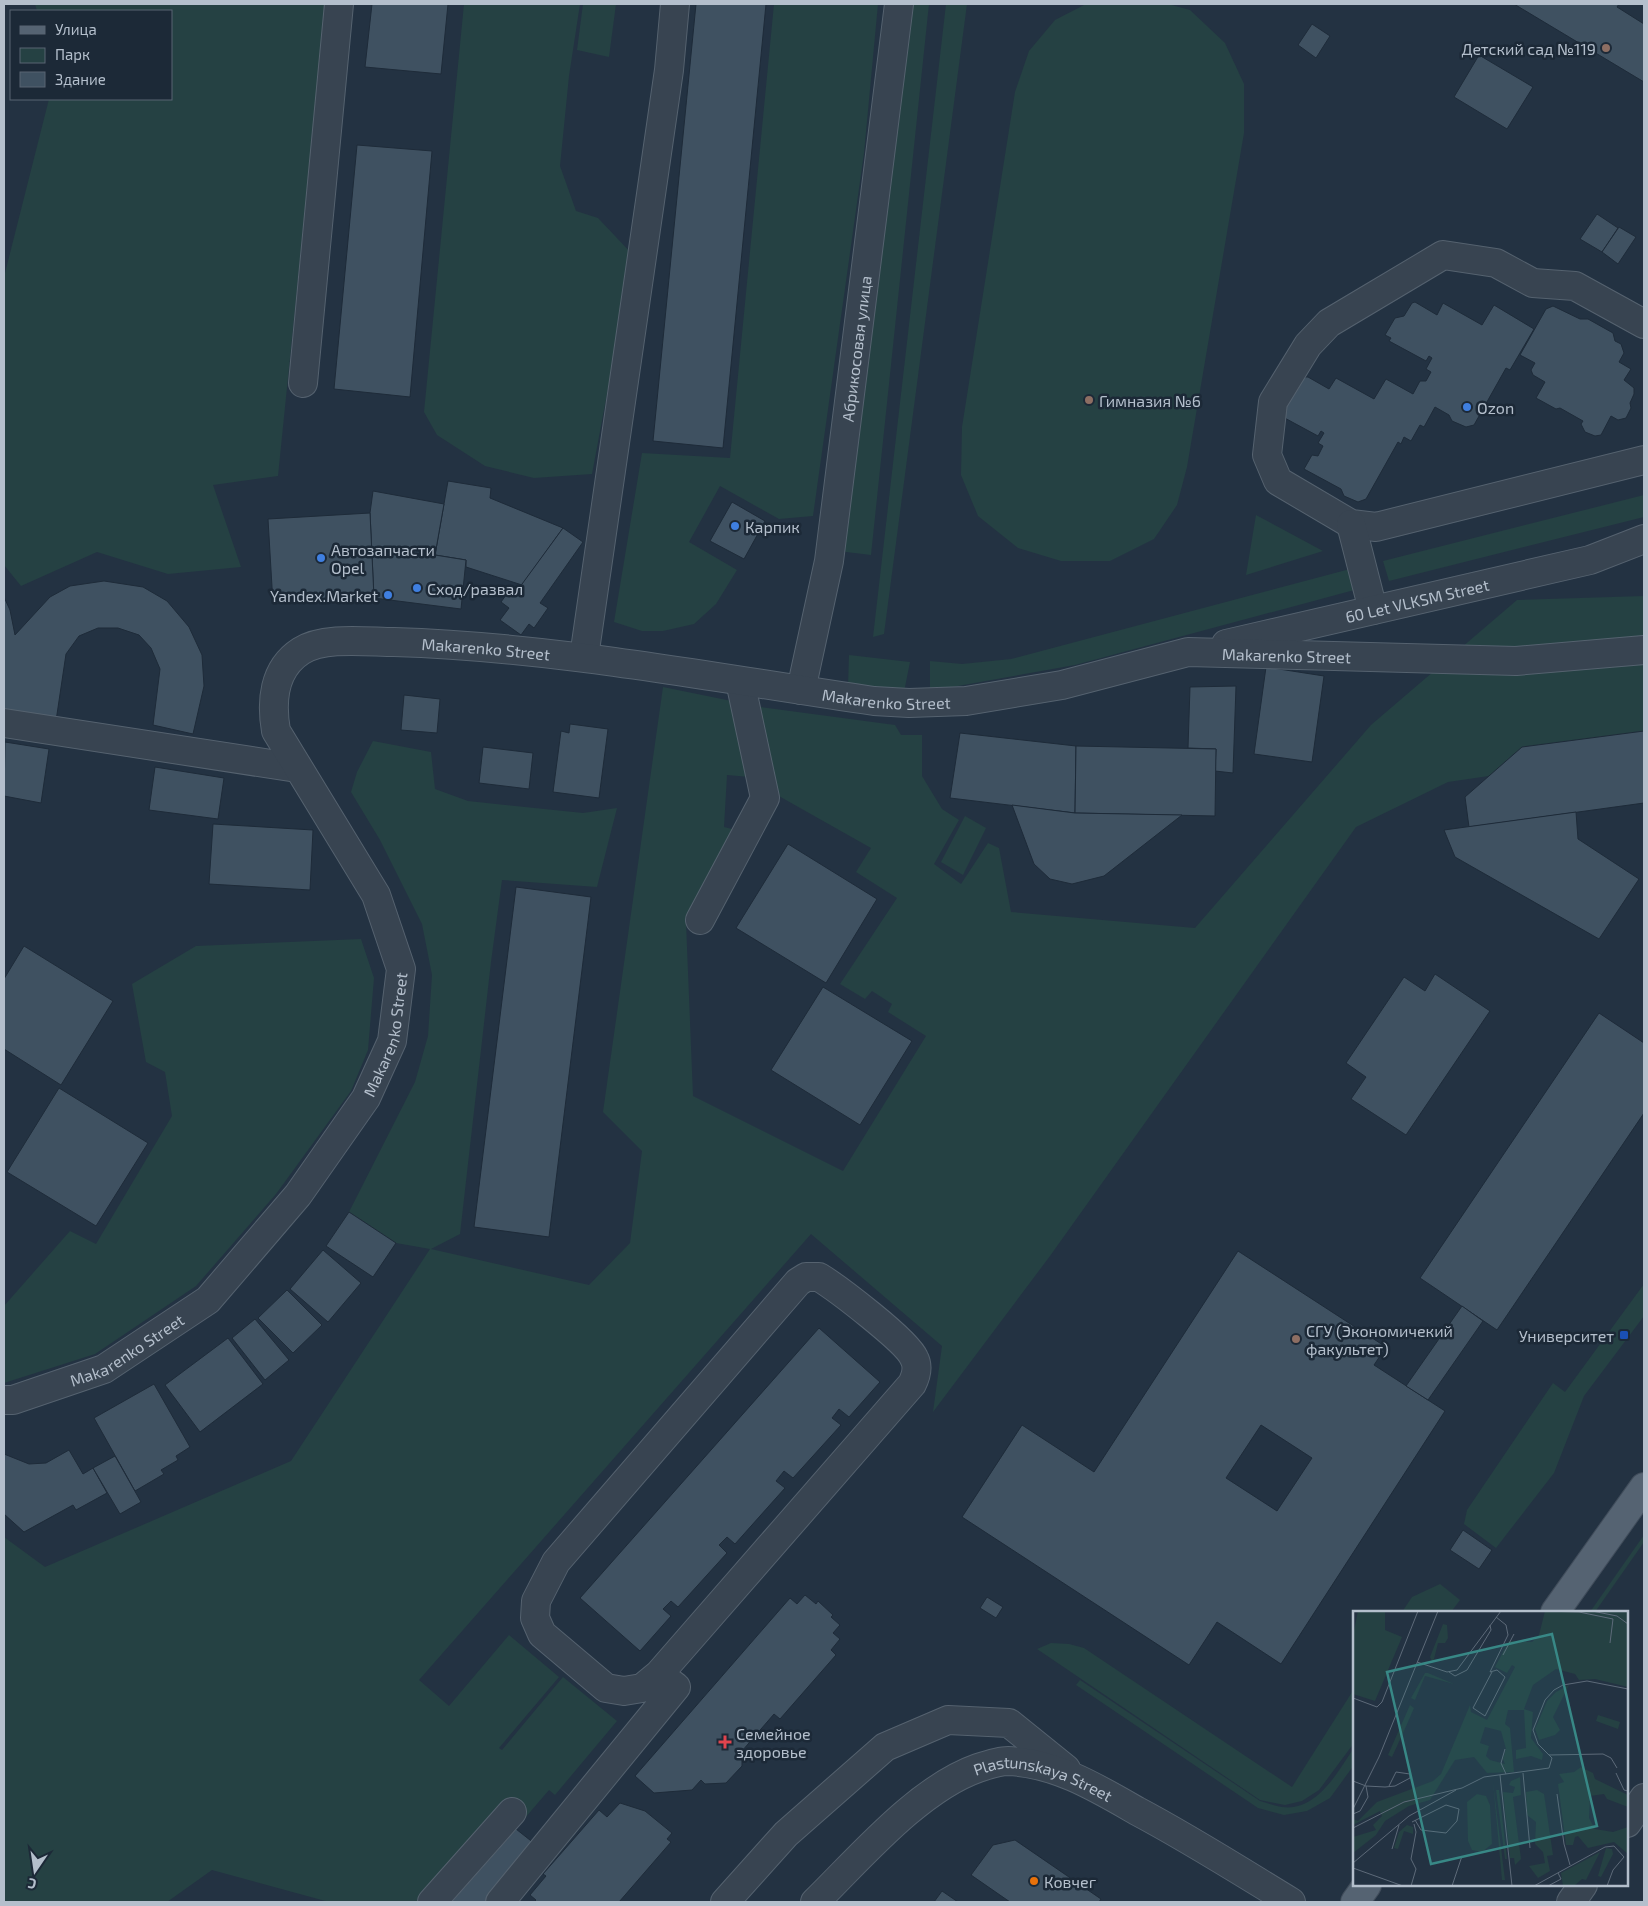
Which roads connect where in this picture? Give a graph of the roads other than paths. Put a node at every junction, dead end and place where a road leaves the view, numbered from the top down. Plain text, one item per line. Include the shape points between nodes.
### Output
1 (339, 4) edge
2 (675, 4) edge
3 (899, 4) edge
4 (1644, 324) edge
5 (303, 383) dead end
6 (1644, 460) edge
7 (1351, 524) junction
8 (1644, 539) edge
9 (1373, 610) junction
10 (1644, 650) edge
11 (1188, 652) junction
12 (584, 657) junction
13 (740, 681) junction
14 (801, 690) junction
15 (4, 723) edge
16 (297, 768) junction
17 (700, 920) dead end
18 (4, 1400) edge
19 (1644, 1487) edge
20 (1556, 1611) edge
21 (659, 1674) junction
22 (1075, 1776) junction
23 (1644, 1798) edge
24 (512, 1812) dead end
25 (1628, 1822) edge
26 (1366, 1886) edge
27 (1582, 1886) edge
28 (432, 1902) edge
29 (500, 1902) edge
30 (725, 1902) edge
31 (815, 1902) edge
32 (1291, 1902) edge
33 (1355, 1902) edge
34 (1571, 1902) edge

1 - 5 street
2 - 12 street via 669,70
3 - 14 street, Абрикосовая улица via 829,561
4 - 7 street via 1575,286 1533,283 1496,263 1443,255 1329,323 1308,345 1273,402 1267,455 1278,482
6 - 7 street via 1376,527
7 - 9 street
8 - 9 street, 60 Let VLKSM Street via 1590,560
9 - 11 street, 60 Let VLKSM Street
10 - 11 street, Makarenko Street via 1516,661
11 - 14 street, Makarenko Street via 1062,685 956,702 874,701
12 - 13 street, Makarenko Street
12 - 16 street, Makarenko Street via 449,644 344,641 302,650 283,671 276,685 272,707 276,731
13 - 14 street, Makarenko Street
13 - 17 street via 765,798
15 - 16 street
16 - 18 street, Makarenko Street via 376,895 402,969 392,1041 366,1098 298,1195 208,1300 104,1369 14,1400
19 - 20 main road
21 - 21 street via 642,1688 624,1691 606,1688 542,1634 535,1618 536,1601 556,1562 798,1282 806,1277 819,1277 908,1348 917,1366 916,1376
21 - 29 street via 676,1687
22 - 30 street via 1009,1723 948,1720 884,1747 786,1834
22 - 31 street, Plastunskaya Street via 1027,1763 1005,1761 977,1769 940,1788 899,1819
22 - 32 street, Plastunskaya Street
23 - 25 street
24 - 28 street
26 - 33 main road
27 - 34 street

